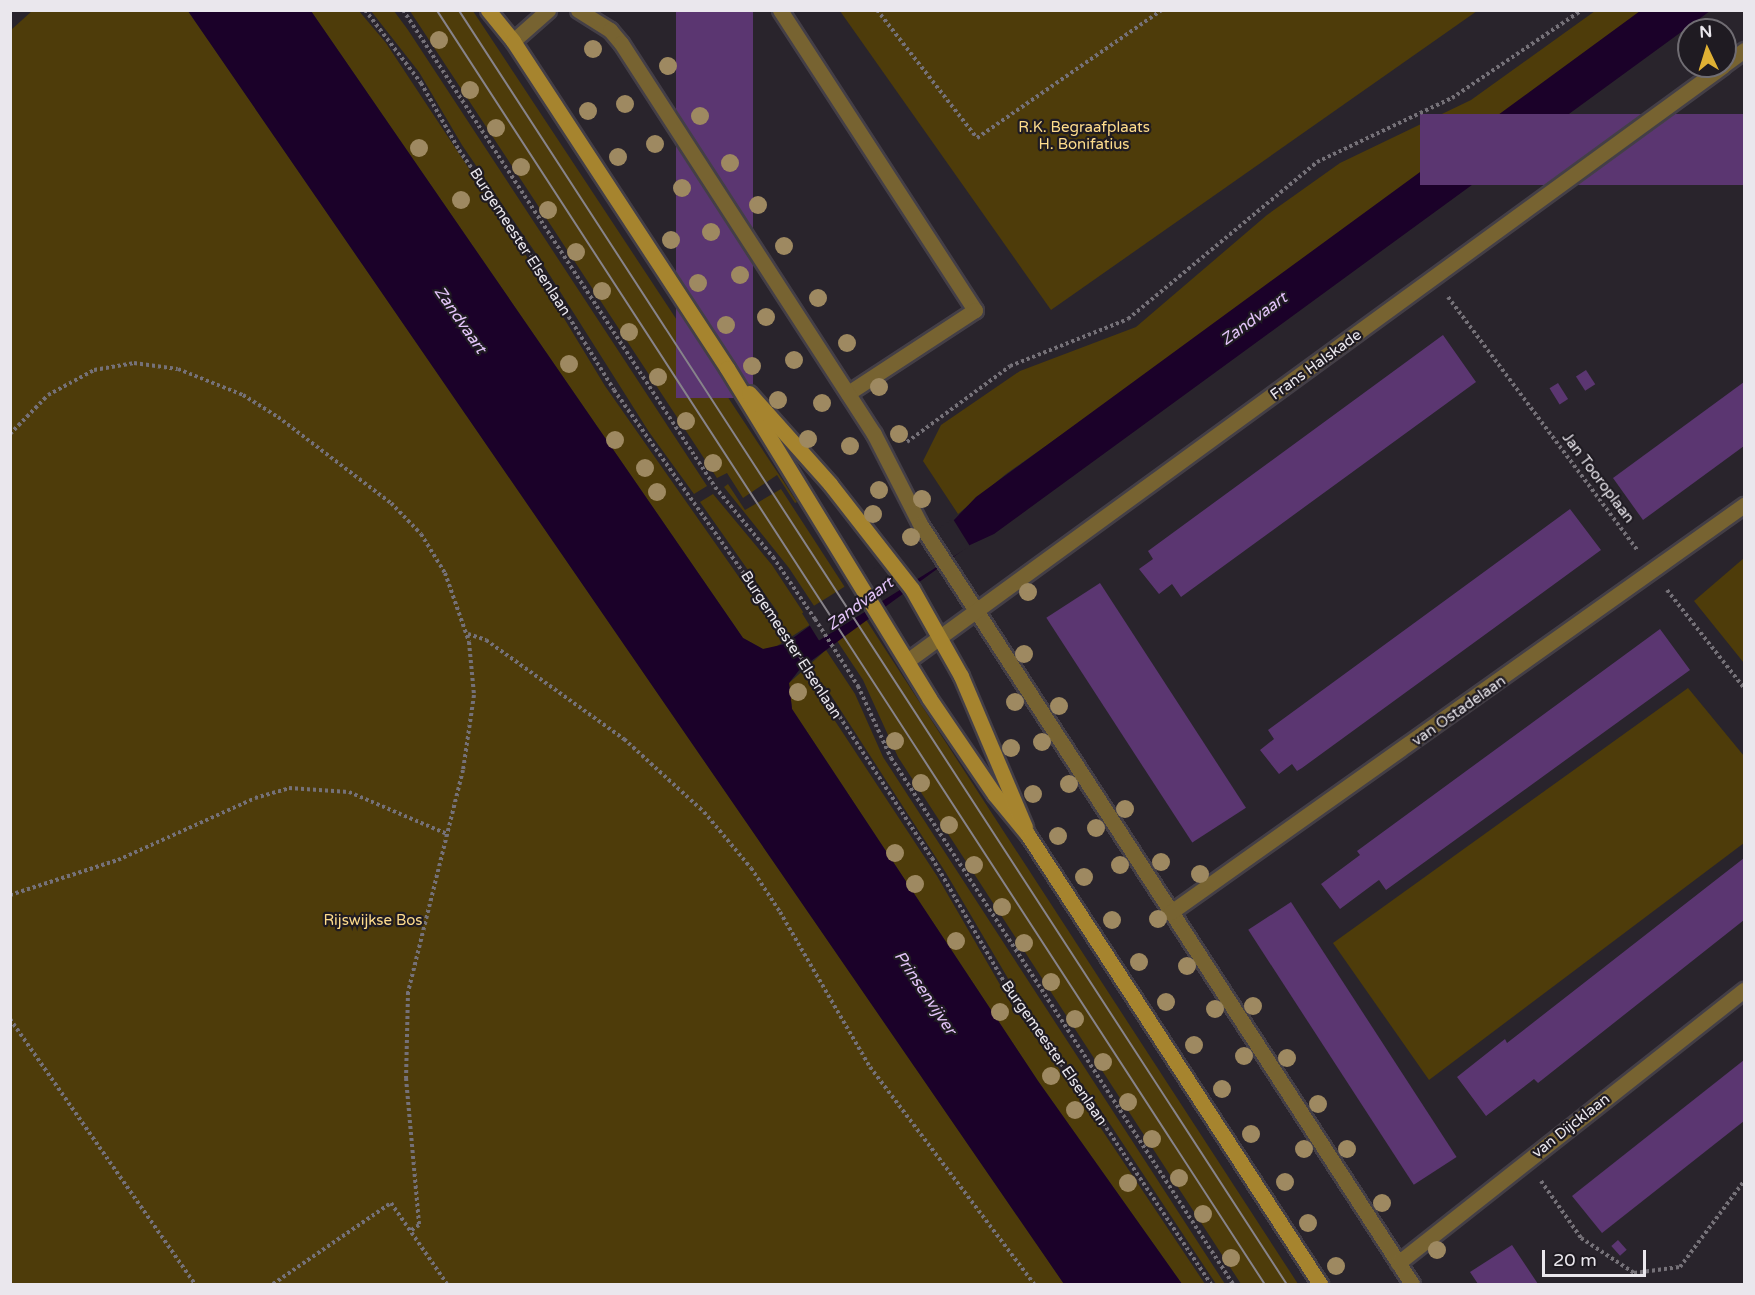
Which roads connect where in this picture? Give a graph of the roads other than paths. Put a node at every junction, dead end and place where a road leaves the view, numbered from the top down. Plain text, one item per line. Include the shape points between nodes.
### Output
1 (488, 10) edge
2 (501, 10) edge
3 (548, 10) edge
4 (578, 10) edge
5 (780, 10) edge
6 (513, 41) junction
7 (1706, 78) edge
8 (727, 368) junction
9 (848, 393) junction
10 (1744, 505) edge
11 (976, 612) junction
12 (941, 637) junction
13 (907, 661) junction
14 (1028, 835) junction
15 (1171, 912) junction
16 (1744, 990) edge
17 (1398, 1263) junction
18 (1320, 1284) edge
19 (1412, 1284) edge

1 - 6 main road
2 - 6 main road
3 - 6 street
4 - 9 street via 610,30 621,43
5 - 9 street via 975,310
6 - 8 main road
7 - 11 street, Frans Halskade
8 - 12 main road via 894,563
8 - 13 main road
9 - 11 street via 885,453 928,537
10 - 15 street, van Ostadelaan
11 - 12 street, Frans Halskade
11 - 15 street
12 - 13 street, Frans Halskade
12 - 14 main road via 1004,768
13 - 14 main road via 979,773
14 - 18 main road
15 - 17 street
16 - 17 street, van Dijcklaan
17 - 19 street

